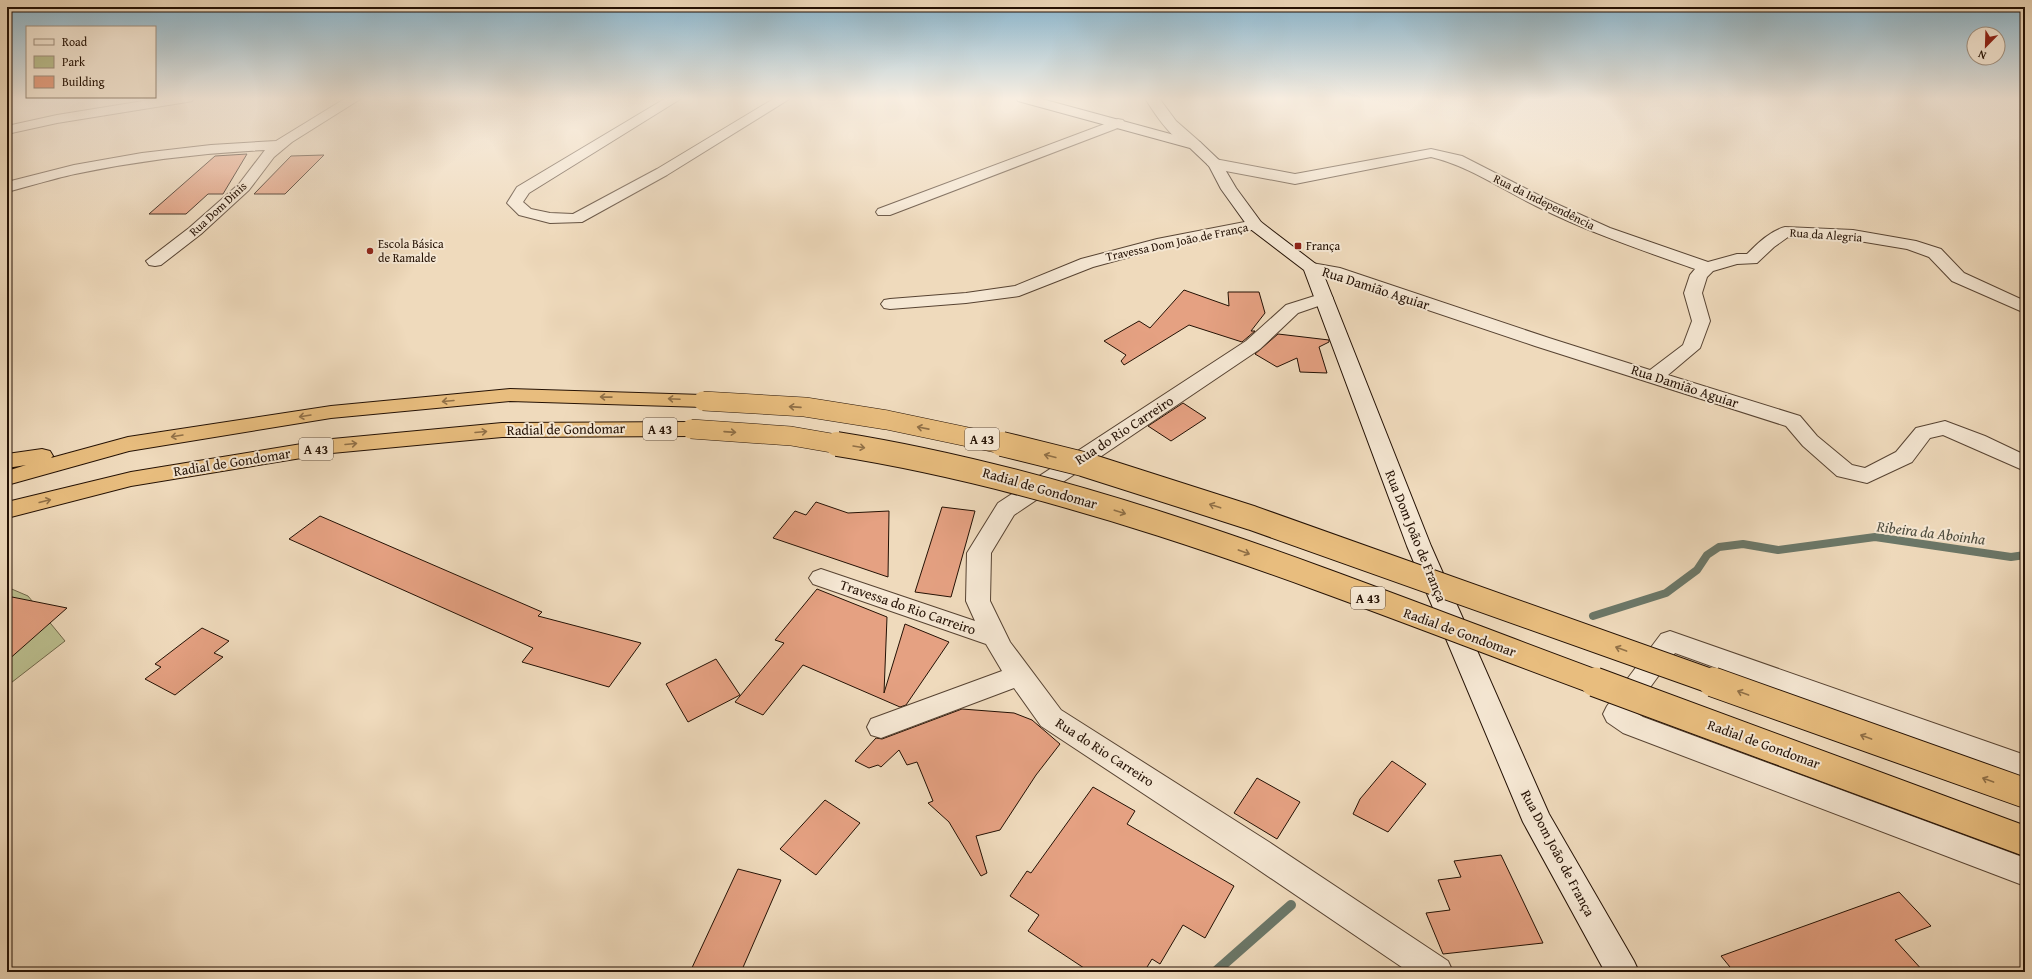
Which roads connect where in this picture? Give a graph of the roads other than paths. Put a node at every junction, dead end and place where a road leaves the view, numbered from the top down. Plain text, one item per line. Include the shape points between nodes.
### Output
1 (280, 144) joint
2 (600, 144) edge
3 (709, 144) edge
4 (1064, 144) edge
5 (1189, 144) edge
6 (1194, 145) joint
7 (1215, 164) junction
8 (7, 187) edge
9 (884, 212) dead end
10 (1255, 225) junction
11 (155, 261) dead end
12 (1707, 267) junction
13 (1312, 268) junction
14 (1324, 298) junction
15 (890, 304) dead end
16 (2025, 308) edge
17 (1654, 376) junction
18 (128, 444) junction
19 (7, 461) edge
20 (2025, 464) edge
21 (7, 478) edge
22 (7, 510) edge
23 (822, 578) dead end
24 (994, 636) junction
25 (1019, 675) junction
26 (881, 727) dead end
27 (2025, 767) edge
28 (2025, 793) edge
29 (2025, 841) edge
30 (2025, 872) edge
31 (1620, 970) edge
32 (1436, 972) edge

1 - 8 street via 144,157
1 - 11 street, Rua Dom Dinis via 269,154 244,187 195,231
2 - 3 street via 523,190 515,203 525,212 550,218 576,219
4 - 9 street
5 - 6 street
6 - 7 street
7 - 10 street via 1229,189
7 - 12 street, Rua da Independência via 1295,179 1431,153 1457,159 1604,231
10 - 13 street
10 - 15 street, Travessa Dom João de França via 1157,244 1086,263 1019,291
12 - 16 street, Rua da Alegria via 1737,259 1751,259 1785,232 1853,235 1910,245 1935,253 1958,277
12 - 17 street via 1700,275 1692,293 1701,321 1691,348
13 - 14 street, Rua Dom João de França
13 - 17 street, Rua Damião Aguiar via 1334,272 1512,332
14 - 24 street, Rua do Rio Carreiro via 1292,309 1252,345 1006,509 979,553 978,601
14 - 31 street, Rua Dom João de França via 1418,546 1538,822
17 - 20 street, Rua Damião Aguiar via 1793,421 1810,441 1845,471 1867,476 1904,457 1923,433 1945,428
18 - 19 highway
18 - 21 highway, A 43
28 -> 18 highway, A 43, bridge via 1259,521 1082,464 984,439 887,420 805,407 703,400 510,395 331,412
22 -> 29 highway, Radial de Gondomar / A 43, bridge via 131,479 332,446 502,430 691,429 791,436 872,449 969,468 1066,494 1241,551
23 - 24 street, Travessa do Rio Carreiro
24 - 25 street, Rua do Rio Carreiro
25 - 26 street
25 - 32 street, Rua do Rio Carreiro via 1051,718 1258,852
27 - 30 street via 1670,641 1616,714 1634,725

